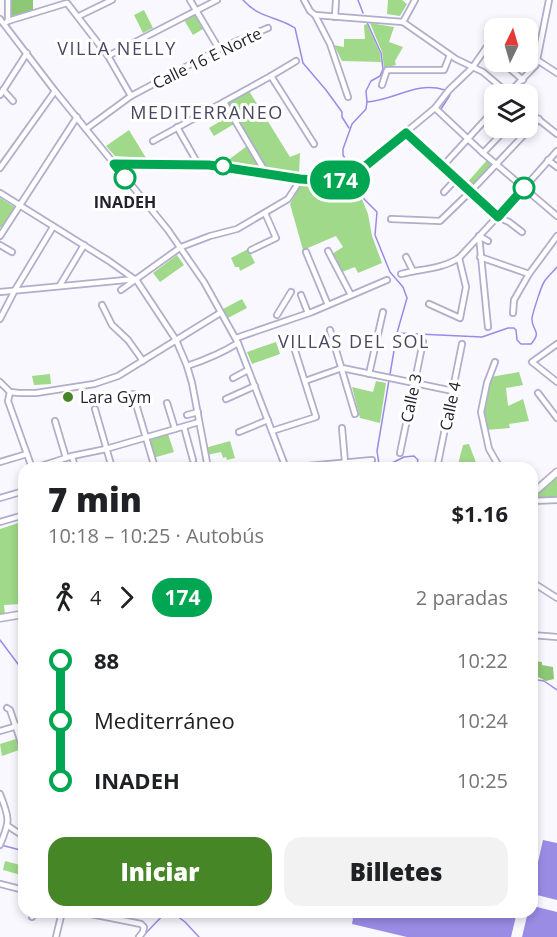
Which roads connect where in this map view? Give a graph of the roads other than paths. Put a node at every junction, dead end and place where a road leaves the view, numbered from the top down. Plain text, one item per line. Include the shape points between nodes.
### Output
1 (8, 0) edge
2 (56, 0) edge
3 (112, 0) edge
4 (190, 0) edge
5 (217, 0) edge
6 (304, 0) edge
7 (336, 0) edge
8 (415, 0) edge
9 (549, 0) edge
10 (55, 7) junction
11 (196, 11) junction
12 (315, 15) junction
13 (79, 16) junction
14 (335, 17) junction
15 (0, 19) edge
16 (6, 22) junction
17 (403, 22) junction
18 (268, 28) dead end
19 (219, 49) junction
20 (484, 51) edge
21 (27, 53) junction
22 (450, 55) junction
23 (108, 56) junction
24 (538, 60) joint
25 (296, 61) dead end
26 (472, 68) junction
27 (514, 72) edge
28 (531, 72) edge
29 (557, 73) edge
30 (271, 76) junction
31 (523, 80) junction
32 (498, 84) edge
33 (519, 84) edge
34 (382, 85) dead end
35 (55, 91) junction
36 (2, 92) edge
37 (131, 96) junction
38 (348, 97) dead end
39 (13, 101) dead end
40 (224, 102) junction
41 (435, 108) junction
42 (77, 117) junction
43 (539, 119) joint
44 (484, 121) edge
45 (177, 127) junction
46 (86, 129) junction
47 (406, 133) junction
48 (557, 134) edge
49 (497, 138) edge
50 (468, 139) junction
51 (153, 141) dead end
52 (314, 144) dead end
53 (557, 151) edge
54 (483, 153) junction
55 (548, 160) junction
56 (114, 164) junction
57 (198, 164) junction
58 (496, 165) junction
59 (442, 167) junction
60 (557, 167) edge
61 (0, 168) edge
62 (266, 173) junction
63 (300, 179) junction
64 (456, 179) junction
65 (524, 188) junction
66 (444, 192) dead end
67 (470, 192) junction
68 (0, 194) edge
69 (20, 205) junction
70 (265, 213) junction
71 (557, 216) edge
72 (498, 217) junction
73 (391, 219) dead end
74 (53, 227) junction
75 (522, 232) dead end
76 (0, 236) edge
77 (478, 236) junction
78 (557, 236) edge
79 (488, 241) dead end
80 (0, 245) edge
81 (84, 245) junction
82 (181, 247) junction
83 (251, 250) dead end
84 (328, 251) dead end
85 (12, 252) dead end
86 (306, 252) dead end
87 (545, 252) junction
88 (406, 257) dead end
89 (480, 257) junction
90 (459, 258) junction
91 (550, 260) dead end
92 (413, 271) junction
93 (401, 274) dead end
94 (530, 274) junction
95 (136, 279) junction
96 (351, 279) dead end
97 (387, 280) dead end
98 (344, 282) junction
99 (60, 285) junction
100 (15, 290) junction
101 (121, 290) dead end
102 (0, 292) edge
103 (291, 292) dead end
104 (301, 295) dead end
105 (351, 295) junction
106 (429, 304) dead end
107 (102, 305) dead end
108 (328, 305) junction
109 (383, 312) dead end
110 (220, 313) junction
111 (308, 313) junction
112 (513, 313) dead end
113 (277, 315) dead end
114 (0, 319) edge
115 (488, 327) dead end
116 (330, 330) dead end
117 (291, 338) dead end
118 (176, 340) junction
119 (236, 340) junction
120 (423, 342) dead end
121 (462, 344) dead end
122 (557, 344) edge
123 (143, 361) junction
124 (495, 362) dead end
125 (187, 366) junction
126 (342, 368) junction
127 (248, 370) junction
128 (369, 374) junction
129 (233, 378) dead end
130 (305, 381) junction
131 (0, 382) edge
132 (557, 382) edge
133 (414, 384) junction
134 (255, 386) junction
135 (453, 391) junction
136 (10, 392) junction
137 (538, 393) dead end
138 (133, 394) dead end
139 (226, 399) dead end
140 (167, 404) dead end
141 (95, 409) dead end
142 (198, 412) junction
143 (187, 414) dead end
144 (355, 414) dead end
145 (557, 418) edge
146 (268, 420) junction
147 (55, 421) dead end
148 (200, 422) junction
149 (184, 427) junction
150 (342, 428) dead end
151 (175, 429) junction
152 (272, 431) junction
153 (239, 432) dead end
154 (146, 438) junction
155 (106, 449) junction
156 (399, 453) dead end
157 (27, 454) junction
158 (69, 457) junction
159 (193, 460) dead end
160 (372, 460) dead end
161 (0, 462) edge
162 (31, 462) edge
163 (53, 462) edge
164 (72, 462) edge
165 (110, 462) edge
166 (153, 462) edge
167 (207, 462) edge
168 (284, 462) edge
169 (345, 462) joint
170 (438, 462) edge
171 (497, 462) edge
172 (557, 472) edge
173 (538, 489) edge
174 (18, 493) edge
175 (0, 498) edge
176 (557, 500) edge
177 (538, 501) edge
178 (18, 517) edge
179 (0, 522) edge
180 (538, 586) edge
181 (557, 598) edge
182 (18, 615) edge
183 (0, 618) edge
184 (538, 635) edge
185 (557, 637) edge
186 (7, 708) dead end
187 (18, 726) edge
188 (15, 727) junction
189 (0, 732) edge
190 (18, 735) edge
191 (0, 794) edge
192 (8, 826) junction
193 (18, 833) edge
194 (0, 845) edge
195 (0, 884) edge
196 (18, 888) edge
197 (61, 918) edge
198 (119, 918) edge
199 (56, 937) edge
200 (139, 937) edge

1 - 16 street
2 - 10 street
3 - 13 street
4 - 11 street
5 - 11 street
6 - 12 street
7 - 14 street
8 - 17 street
9 - 24 street
10 - 13 street via 67,3
10 - 16 street
11 - 19 street
11 - 23 street
12 - 14 street
12 - 38 street via 330,44
13 - 23 street
14 - 17 street
15 - 16 street
16 - 21 street
17 - 22 street
18 - 19 street, Calle 16 E Norte
19 - 37 street, Calle 16 E Norte
20 - 26 street
21 - 35 street
21 - 36 street
22 - 26 street
22 - 34 street via 444,70 387,70
23 - 37 street
24 - 29 street
25 - 30 street
26 - 32 street
26 - 41 street
27 - 31 street
28 - 31 street
30 - 40 street
30 - 52 street
31 - 33 street
35 - 42 street
35 - 61 street
36 - 39 street
37 - 46 street, Calle 16 E Norte
40 - 45 street
40 - 62 street
41 - 47 street
41 - 50 street
42 - 46 street
42 - 69 street
43 - 48 street
43 - 58 street
44 - 50 street
45 - 51 street
45 - 57 street
46 - 56 street
47 - 59 street
47 - 63 street via 350,176 335,181
49 - 54 street
50 - 54 street
50 - 59 street
53 - 55 street
54 - 58 street
55 - 60 street
55 - 65 street
56 - 57 street
56 - 82 street
57 - 62 street
58 - 65 street
58 - 67 street
59 - 64 street
62 - 63 street
63 - 70 street via 288,199
64 - 66 street
64 - 67 street
65 - 71 street
65 - 72 street
67 - 72 street
67 - 73 street via 440,221
68 - 69 street
69 - 74 street
69 - 76 street
70 - 82 street via 237,229
70 - 83 street via 276,238
72 - 75 street
72 - 77 street
74 - 81 street
74 - 100 street
77 - 79 street
77 - 89 street
77 - 90 street
78 - 87 street
80 - 85 street
81 - 95 street
81 - 99 street
82 - 95 street
82 - 110 street
84 - 98 street
86 - 108 street
87 - 91 street
87 - 94 street
88 - 92 street
89 - 94 street
89 - 115 street
90 - 92 street
90 - 106 street via 466,287 460,318
92 - 93 street
94 - 112 street via 514,300
95 - 99 street
95 - 101 street
95 - 118 street
96 - 98 street
97 - 105 street
98 - 105 street
99 - 100 street
100 - 102 street
100 - 114 street
103 - 113 street
104 - 111 street
105 - 108 street
107 - 123 street via 112,325
108 - 111 street
109 - 128 street
110 - 118 street
110 - 119 street
111 - 119 street
116 - 126 street
117 - 130 street
118 - 123 street
118 - 125 street
119 - 125 street via 207,359
119 - 127 street
120 - 133 street, Calle 3
121 - 135 street, Calle 4
122 - 132 street via 532,362
123 - 136 street via 94,384 36,393
124 - 171 street via 481,412 489,449
125 - 142 street
126 - 128 street
126 - 130 street
126 - 144 street
127 - 129 street
127 - 134 street
128 - 133 street
130 - 152 street via 316,417
131 - 136 street
133 - 135 street
133 - 156 street, Calle 3
134 - 139 street
134 - 146 street
135 - 170 street, Calle 4
136 - 157 street via 8,401
137 - 145 street
138 - 154 street
140 - 151 street
141 - 155 street
142 - 143 street
142 - 148 street
146 - 152 street
146 - 153 street
147 - 158 street
148 - 149 street
148 - 167 street
149 - 151 street
149 - 159 street
150 - 169 street
151 - 154 street
152 - 168 street
154 - 155 street
154 - 166 street
155 - 158 street
155 - 165 street
157 - 161 street
157 - 162 street
158 - 163 street
158 - 164 street
160 - 169 street
172 - 173 main road
174 - 175 street
176 - 177 street
178 - 179 street
180 - 181 street
182 - 183 main road
184 - 185 street
186 - 188 street
187 - 188 street
188 - 189 street
188 - 190 street
191 - 192 street
192 - 193 street
192 - 194 street
195 - 196 street
197 - 199 street
198 - 200 street via 141,924 144,929

